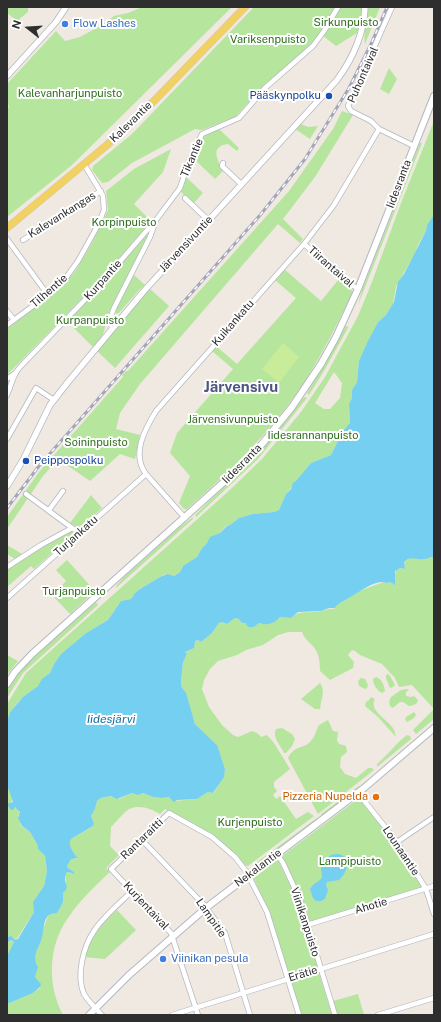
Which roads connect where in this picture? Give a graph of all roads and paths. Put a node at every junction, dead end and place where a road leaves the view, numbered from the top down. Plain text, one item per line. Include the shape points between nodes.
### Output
1 (66, 7) edge
2 (246, 7) edge
3 (338, 7) edge
4 (365, 7) edge
5 (392, 7) edge
6 (7, 76) edge
7 (434, 96) edge
8 (379, 129) junction
9 (414, 146) junction
10 (223, 163) dead end
11 (84, 164) junction
12 (241, 184) junction
13 (101, 190) junction
14 (185, 198) dead end
15 (156, 220) junction
16 (208, 220) junction
17 (7, 228) edge
18 (7, 238) edge
19 (23, 240) dead end
20 (304, 244) junction
21 (358, 289) junction
22 (48, 295) junction
23 (7, 311) edge
24 (14, 320) junction
25 (7, 325) edge
26 (112, 328) junction
27 (14, 374) junction
28 (7, 379) edge
29 (7, 395) edge
30 (54, 400) junction
31 (7, 439) edge
32 (146, 474) junction
33 (7, 486) edge
34 (62, 491) dead end
35 (26, 494) dead end
36 (49, 510) junction
37 (185, 518) junction
38 (72, 528) junction
39 (79, 533) junction
40 (7, 567) edge
41 (7, 598) edge
42 (7, 684) edge
43 (434, 728) edge
44 (358, 793) junction
45 (434, 817) edge
46 (141, 839) junction
47 (397, 842) junction
48 (277, 854) junction
49 (111, 869) joint
50 (249, 875) junction
51 (434, 886) edge
52 (426, 889) junction
53 (132, 891) junction
54 (206, 907) junction
55 (434, 914) edge
56 (307, 925) junction
57 (434, 934) edge
58 (172, 936) junction
59 (320, 969) junction
60 (287, 979) junction
61 (244, 993) junction
62 (434, 998) edge
63 (96, 1008) junction
64 (196, 1008) junction
65 (89, 1015) edge
66 (102, 1015) edge
67 (172, 1015) edge
68 (198, 1015) edge
69 (250, 1015) edge
70 (298, 1015) edge
71 (335, 1015) edge
72 (378, 1015) edge

1 - 6 street via 40,41
2 - 11 main road, Kalevantie via 129,125
3 - 15 street, Tikantie via 313,46 265,88 239,118 202,134 192,153 179,190
4 - 12 street, Järvensivuntie via 358,42 339,77
5 - 8 street, Puhontaival via 348,106 351,111 371,121
7 - 9 main road, Iidesranta
8 - 9 street
8 - 20 street, Kuikankatu via 334,204
9 - 21 main road, Iidesranta
10 - 12 street via 222,166
11 - 13 street, Tilhentie
11 - 17 main road, Kalevantie
12 - 16 street, Järvensivuntie
13 - 19 street, Kalevankangas
13 - 22 street, Tilhentie via 104,210 92,237 71,272
14 - 16 street
15 - 26 street, Tikantie via 111,316
15 - 27 street, Kurpantie via 104,280
16 - 26 street, Järvensivuntie
18 - 22 street
20 - 21 street, Tiirantaival
20 - 32 street, Kuikankatu via 156,411 147,425 139,454 141,467
21 - 37 main road, Iidesranta via 326,355 274,431
22 - 24 street, Tilhentie
23 - 24 street
24 - 25 street, Tilhentie
26 - 30 street, Järvensivuntie
27 - 28 street
27 - 29 street, Kurpantie
30 - 31 street via 36,388
30 - 33 street, Järvensivuntie
32 - 37 street, Kuikankatu
32 - 39 street, Turjankatu
34 - 36 street
35 - 36 street
36 - 38 street
37 - 42 main road, Iidesranta via 32,654
38 - 39 street
38 - 40 street, Turjankatu
39 - 41 street, Turjankatu
43 - 44 main road, Nekalantie
44 - 47 street, Lounaantie
44 - 48 main road, Nekalantie
45 - 47 street
46 - 49 street, Rantaraitti
46 - 50 street, Rantaraitti via 169,813 217,841 236,857
46 - 54 street, Lampitie
47 - 52 street, Lounaantie
48 - 50 main road, Nekalantie
48 - 56 street, Viinikanpuisto via 300,900
49 - 53 street, Kurjentaival
50 - 54 main road, Nekalantie
50 - 60 street via 267,912
51 - 52 street, Ahotie
52 - 55 street, Lounaantie
52 - 56 street, Ahotie
53 - 58 street, Kurjentaival
53 - 63 street via 97,927 84,953 81,965 82,986 84,995
54 - 58 main road, Nekalantie
54 - 61 street, Lampitie via 224,933
56 - 59 street, Viinikanpuisto
57 - 59 street, Erätie
58 - 63 main road, Nekalantie
58 - 64 street, Kurjentaival
59 - 60 street, Erätie
59 - 71 street, Viinikanpuisto
60 - 61 street, Erätie
60 - 70 street
61 - 64 street, Erätie
61 - 69 street, Lampitie
62 - 72 street
63 - 65 main road, Nekalantie
63 - 66 street
64 - 67 street, Erätie
64 - 68 street, Kurjentaival

